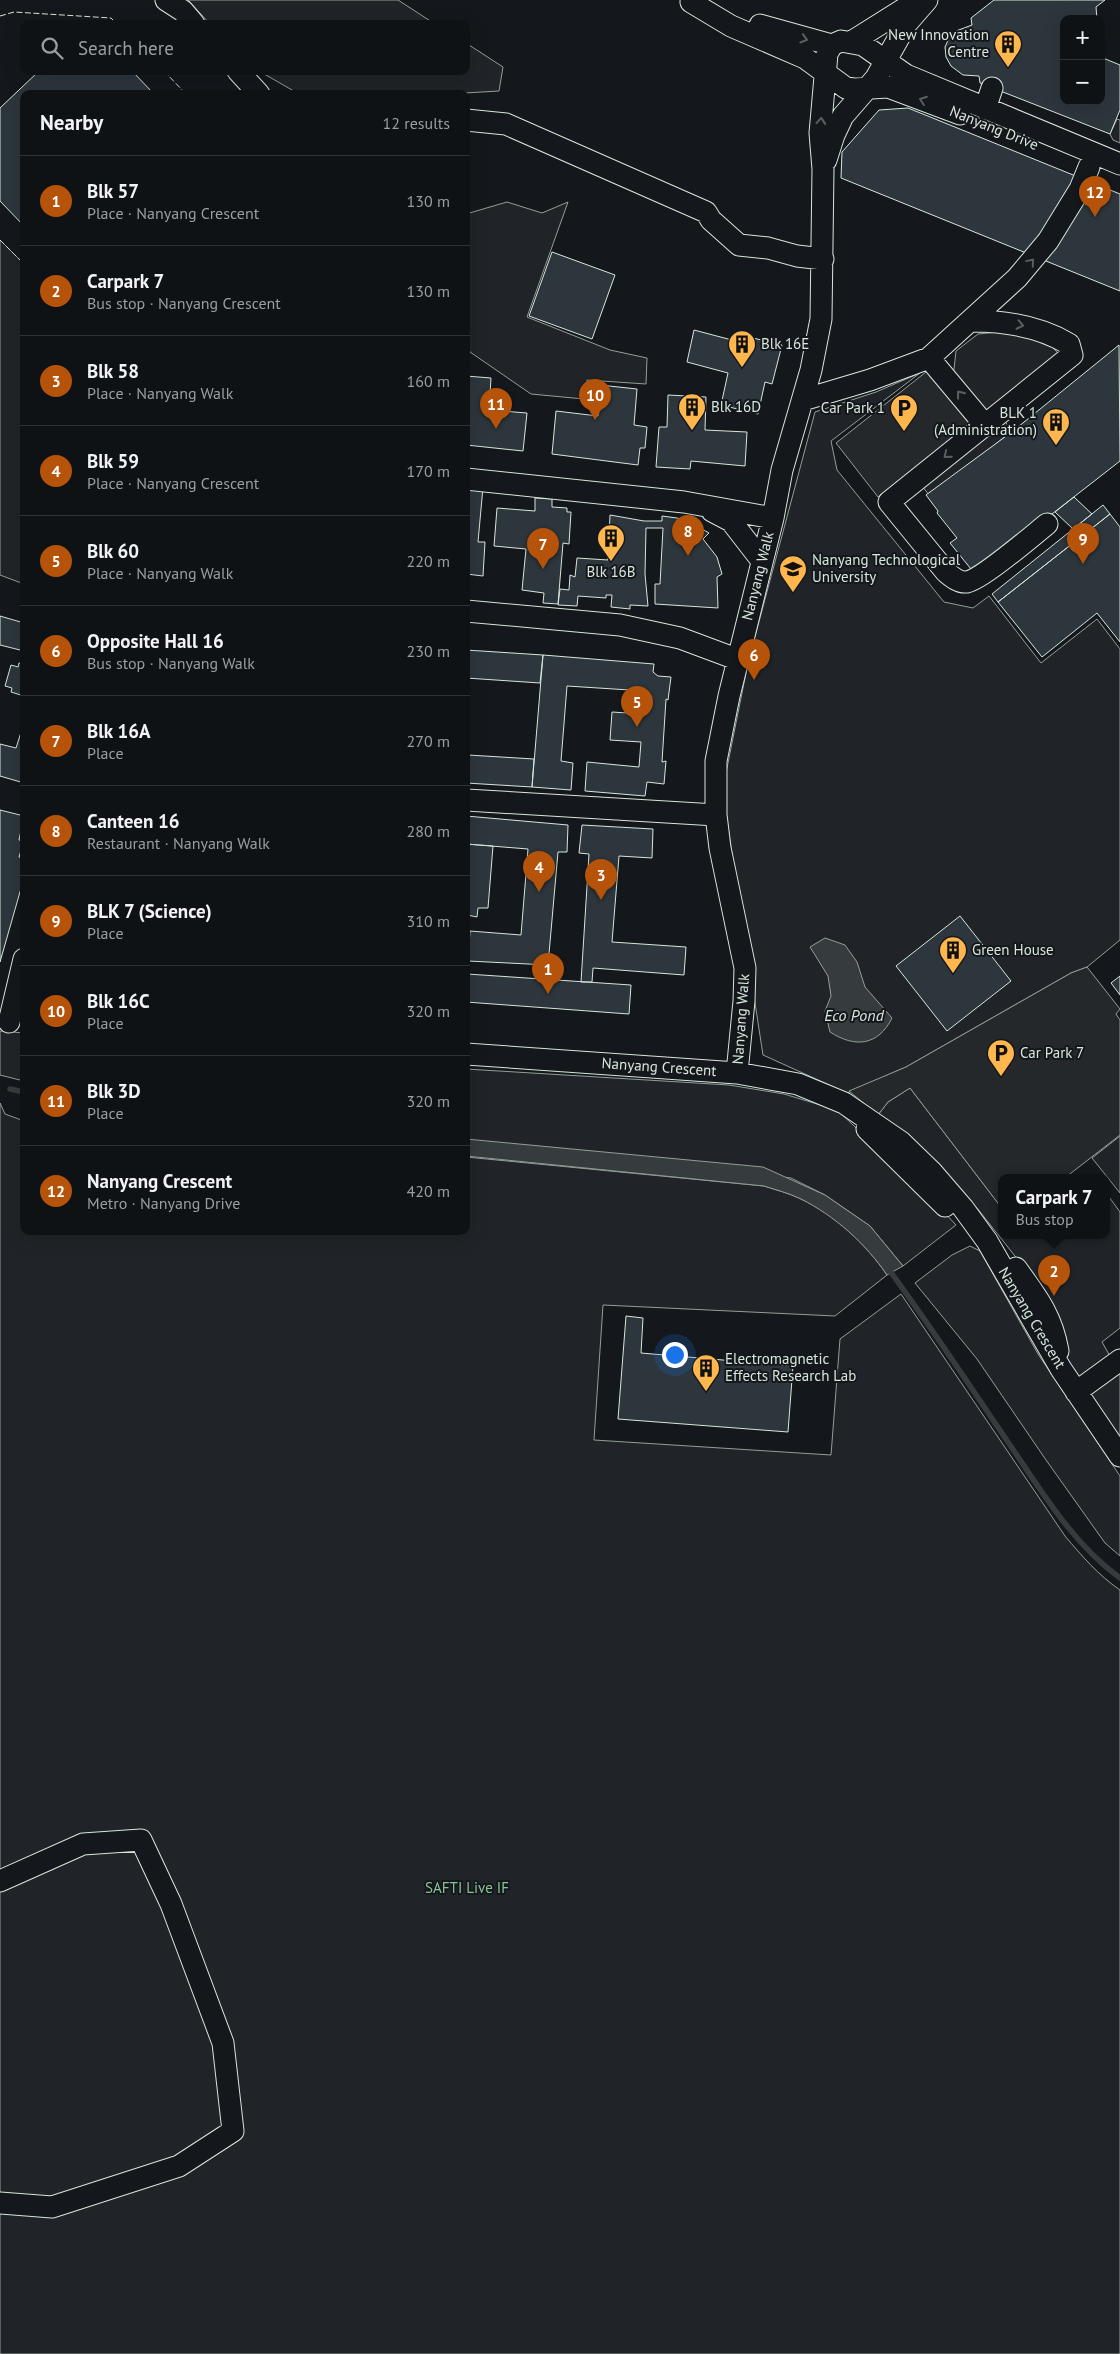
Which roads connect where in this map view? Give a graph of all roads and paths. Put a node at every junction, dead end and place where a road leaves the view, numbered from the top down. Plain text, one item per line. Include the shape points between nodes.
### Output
1 (166, 0) edge
2 (689, 1) edge
3 (924, 2) edge
4 (191, 20) edge
5 (853, 41) junction
6 (832, 45) junction
7 (885, 61) junction
8 (826, 72) junction
9 (242, 75) edge
10 (865, 88) junction
11 (992, 88) dead end
12 (255, 90) edge
13 (985, 109) junction
14 (470, 120) edge
15 (1120, 164) edge
16 (1089, 166) junction
17 (824, 170) junction
18 (1120, 178) edge
19 (822, 259) junction
20 (972, 321) junction
21 (929, 358) junction
22 (803, 400) junction
23 (985, 425) junction
24 (470, 479) edge
25 (684, 502) junction
26 (773, 518) junction
27 (1047, 524) dead end
28 (762, 561) junction
29 (470, 611) edge
30 (739, 660) junction
31 (470, 800) edge
32 (716, 815) junction
33 (20, 972) edge
34 (13, 992) edge
35 (11, 1022) edge
36 (470, 1054) edge
37 (516, 1057) junction
38 (470, 1066) edge
39 (737, 1073) junction
40 (1120, 1360) edge
41 (1076, 1392) junction
42 (1120, 1456) edge
43 (0, 1881) edge
44 (0, 2203) edge

1 - 4 street
2 -> 6 street via 764,27
2 - 8 street via 731,26 805,58
3 - 5 street via 907,7
3 - 7 street via 907,23
5 - 6 street
5 - 7 street via 868,47
6 - 8 street via 825,59
7 - 10 street via 876,78
7 - 13 street, Nanyang Drive via 906,75
8 - 10 street via 846,88
17 -> 8 street, Nanyang Walk via 820,133
9 - 12 street
16 -> 10 street, Nanyang Drive via 888,87
10 - 17 street, Nanyang Walk via 843,116
11 - 13 street
13 - 15 street, Nanyang Drive
14 - 19 street via 506,124 706,212 739,245
16 - 18 street, Nanyang Drive
20 -> 16 street via 1018,278 1048,241 1080,190
17 - 19 street, Nanyang Walk
19 - 22 street, Nanyang Walk via 821,320
20 - 21 street
20 -> 23 street via 1000,321 1033,328 1069,344 1072,355
21 - 22 street
23 -> 21 street
22 - 26 street, Nanyang Walk via 782,470
23 -> 27 street via 889,502 946,572 965,582 979,576
24 - 25 street
25 - 26 street
25 - 28 street via 715,511 731,521
26 - 28 street, Nanyang Walk
28 - 30 street, Nanyang Walk
29 - 30 street via 620,625 680,638
30 - 32 street, Nanyang Walk via 716,761
31 - 32 street
32 - 39 street, Nanyang Walk via 745,968
33 - 34 street
34 - 35 street
36 - 37 street, Nanyang Crescent
37 - 38 street
37 - 39 street, Nanyang Crescent
39 - 41 street, Nanyang Crescent via 798,1084 844,1103 915,1155 944,1184 981,1233
40 - 41 street
41 - 42 street, Nanyang Crescent
43 - 44 street via 83,1844 141,1840 171,1904 223,2043 233,2131 179,2166 52,2207

